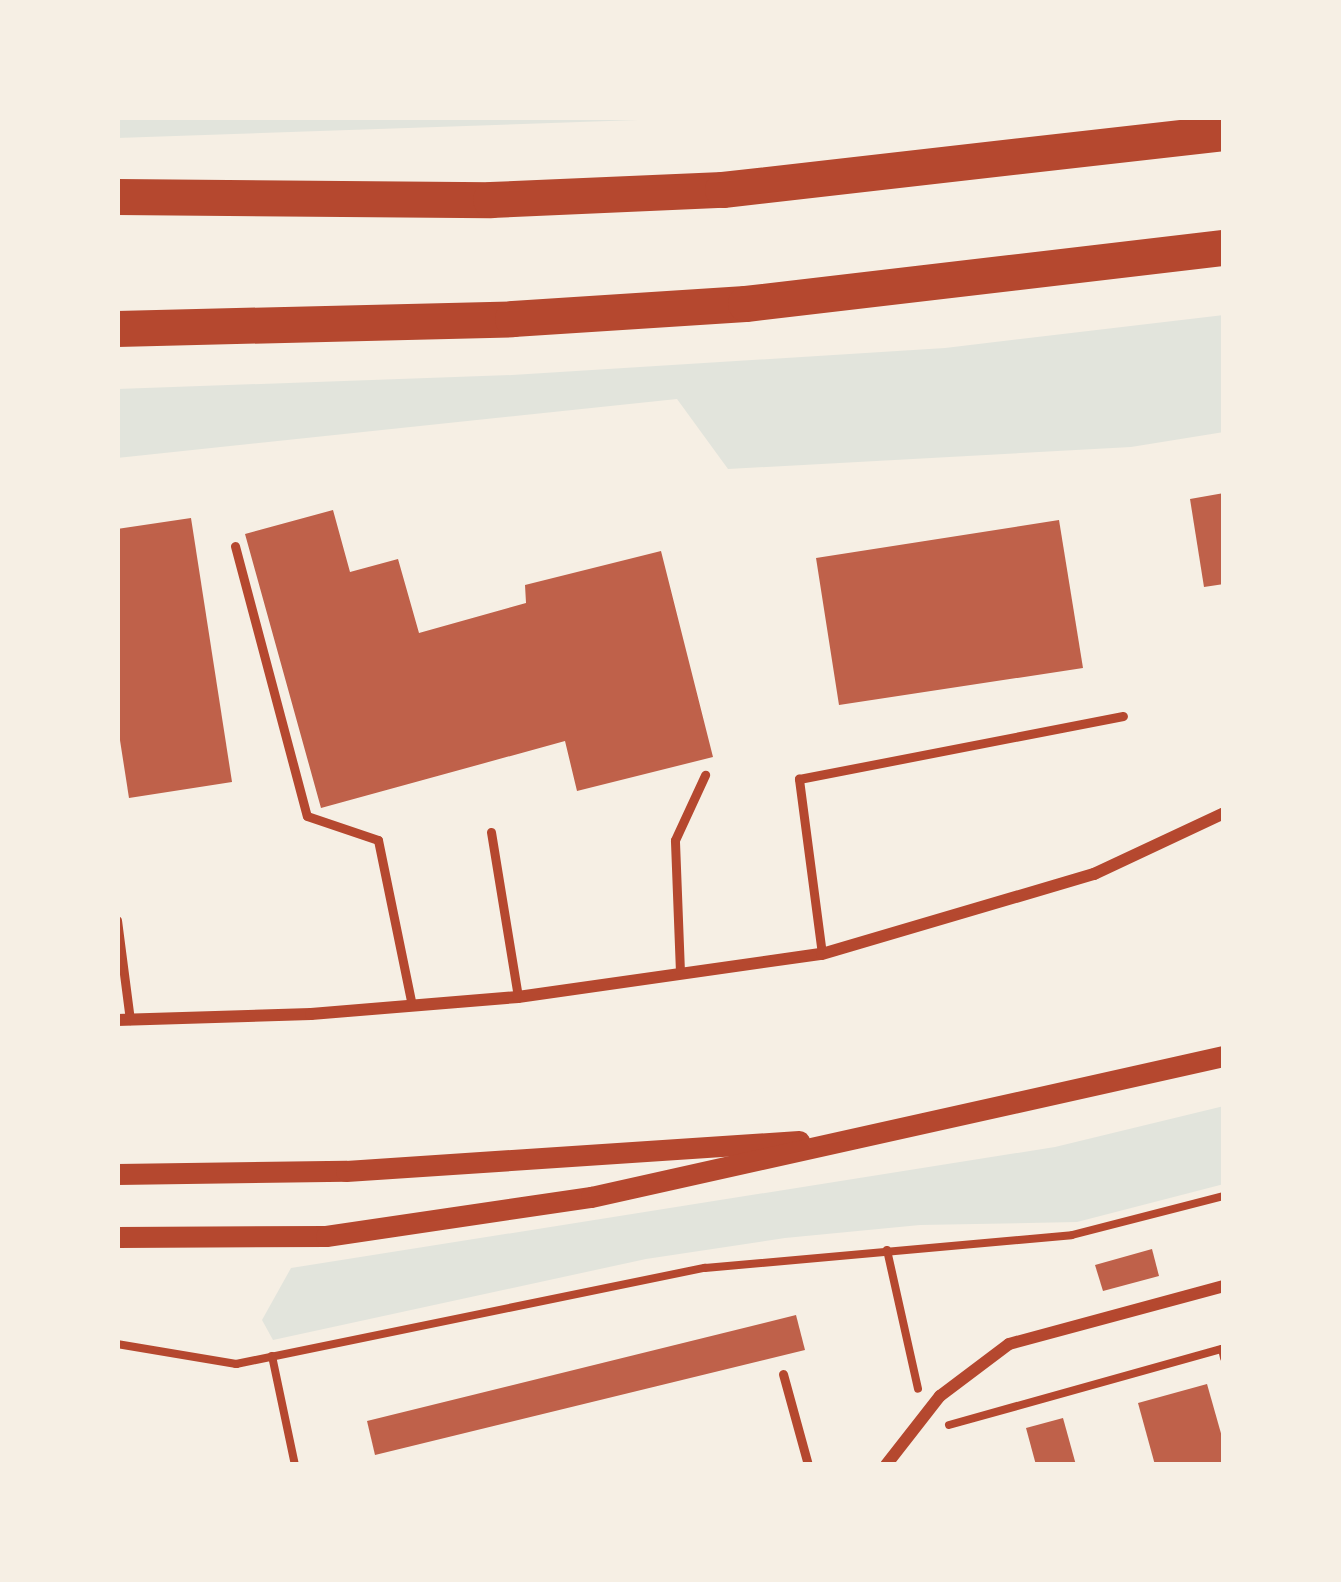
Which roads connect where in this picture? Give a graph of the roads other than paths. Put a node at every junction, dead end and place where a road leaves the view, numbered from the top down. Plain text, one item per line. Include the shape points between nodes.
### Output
1 (1224, 133) edge
2 (117, 197) edge
3 (491, 200) junction
4 (117, 219) edge
5 (1224, 248) edge
6 (513, 319) junction
7 (117, 329) edge
8 (117, 344) edge
9 (235, 546) dead end
10 (1123, 716) dead end
11 (705, 775) dead end
12 (1224, 813) edge
13 (491, 832) dead end
14 (117, 920) edge
15 (823, 954) junction
16 (680, 972) junction
17 (518, 997) junction
18 (412, 1005) junction
19 (123, 1020) edge
20 (1224, 1056) edge
21 (860, 1138) junction
22 (117, 1174) edge
23 (117, 1237) edge
24 (1224, 1286) edge
25 (783, 1374) dead end
26 (808, 1465) edge
27 (886, 1465) edge

1 - 3 highway via 723,190
2 - 3 highway
3 - 4 highway
5 - 6 highway via 746,304
6 - 7 highway
6 - 8 highway
9 - 18 lane via 307,816 378,840
10 - 15 lane via 799,779
11 - 16 lane via 675,840
12 - 15 street via 1094,874
13 - 17 lane
14 - 19 lane
15 - 16 street
16 - 17 street
17 - 18 street
18 - 19 street
20 - 21 street
21 - 22 street via 346,1171
21 - 23 street via 591,1197 326,1235
24 - 27 street via 1009,1344 940,1396
25 - 26 lane

